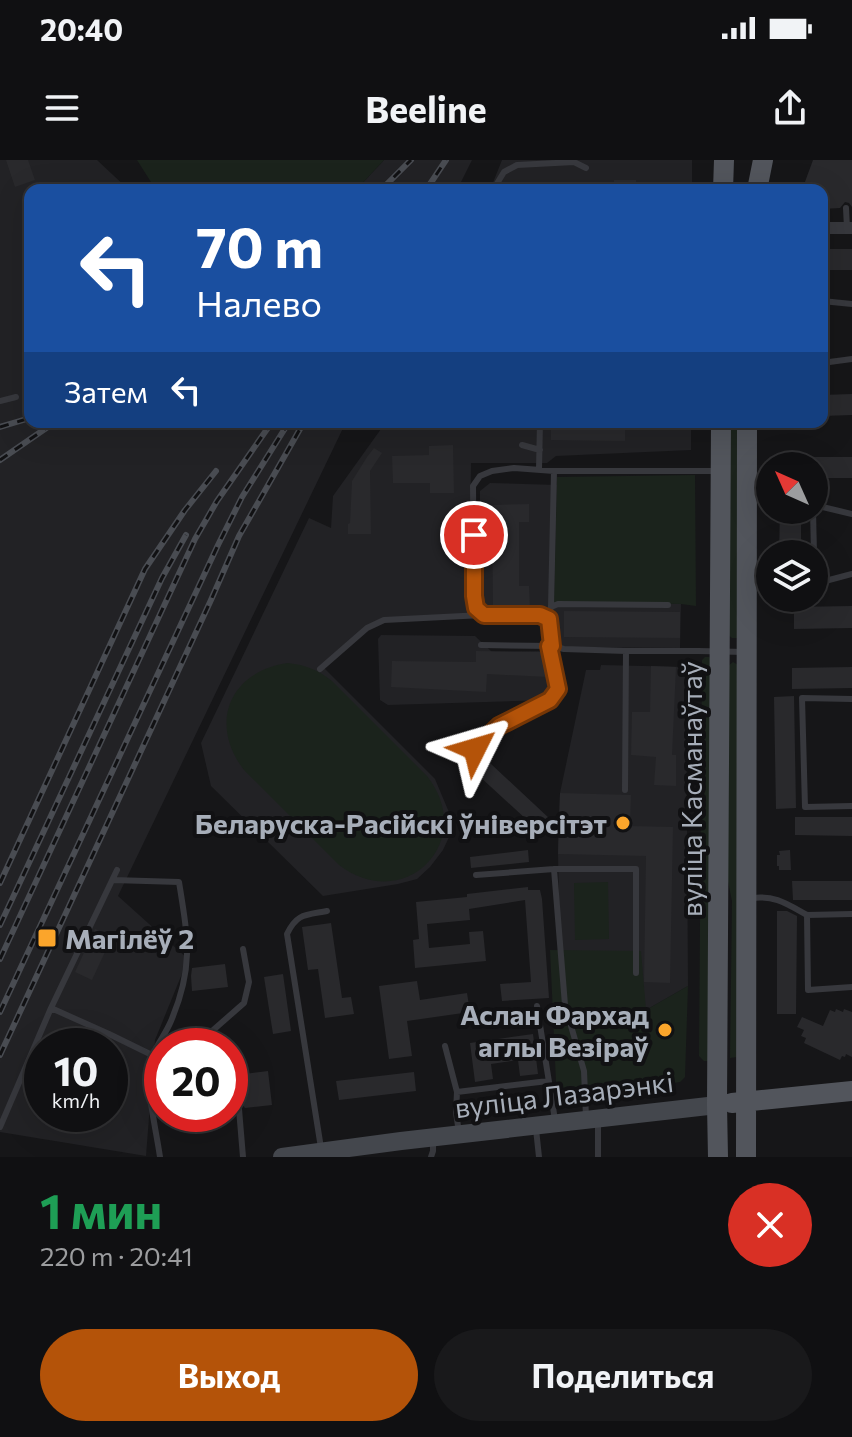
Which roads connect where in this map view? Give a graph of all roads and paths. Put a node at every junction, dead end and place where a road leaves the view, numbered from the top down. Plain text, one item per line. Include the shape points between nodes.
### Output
1 (724, 160) edge
2 (749, 160) edge
3 (763, 160) edge
4 (586, 168) dead end
5 (497, 184) edge
6 (723, 184) edge
7 (751, 184) edge
8 (758, 184) edge
9 (846, 208) dead end
10 (828, 228) edge
11 (850, 228) edge
12 (828, 302) edge
13 (852, 304) edge
14 (852, 359) edge
15 (828, 362) edge
16 (16, 397) dead end
17 (0, 401) edge
18 (540, 428) edge
19 (721, 428) edge
20 (747, 428) edge
21 (522, 445) dead end
22 (540, 450) junction
23 (539, 469) junction
24 (554, 471) junction
25 (721, 471) junction
26 (828, 510) edge
27 (852, 514) edge
28 (852, 574) edge
29 (828, 580) edge
30 (668, 605) dead end
31 (551, 607) junction
32 (484, 615) junction
33 (549, 619) junction
34 (481, 645) dead end
35 (550, 646) junction
36 (626, 651) junction
37 (720, 651) junction
38 (746, 653) junction
39 (320, 669) dead end
40 (852, 699) edge
41 (475, 749) dead end
42 (625, 790) dead end
43 (852, 806) edge
44 (554, 869) junction
45 (117, 870) dead end
46 (476, 875) dead end
47 (113, 880) junction
48 (745, 899) junction
49 (327, 911) dead end
50 (852, 914) edge
51 (807, 915) junction
52 (243, 949) dead end
53 (636, 973) dead end
54 (852, 987) edge
55 (537, 1006) dead end
56 (51, 1008) junction
57 (168, 1028) edge
58 (216, 1028) edge
59 (445, 1046) dead end
60 (144, 1051) edge
61 (548, 1081) junction
62 (852, 1091) edge
63 (457, 1092) junction
64 (745, 1102) junction
65 (717, 1105) junction
66 (592, 1120) junction
67 (556, 1123) junction
68 (535, 1126) junction
69 (0, 1127) edge
70 (157, 1132) edge
71 (241, 1132) edge
72 (459, 1134) junction
73 (433, 1137) junction
74 (321, 1152) junction
75 (160, 1157) edge
76 (243, 1157) edge
77 (282, 1157) edge
78 (431, 1157) edge
79 (539, 1157) edge
80 (598, 1157) edge
81 (718, 1157) edge
82 (746, 1157) edge

1 - 6 main road
2 - 7 main road
3 - 8 main road
4 - 5 lane via 574,162 517,165
9 - 11 lane
10 - 11 street
12 - 13 lane
14 - 15 lane
16 - 17 lane
18 - 22 lane
19 - 25 main road, вуліца Касманаўтаў
20 - 38 main road, вуліца Касманаўтаў
21 - 22 lane
22 - 23 lane
23 - 24 lane
23 - 32 lane via 492,471 473,486 474,596
24 - 25 lane
24 - 31 lane
25 - 37 main road, вуліца Касманаўтаў
26 - 27 lane
28 - 29 lane
30 - 31 lane
31 - 33 lane
32 - 33 lane
32 - 39 lane via 384,620
33 - 35 lane
34 - 35 lane
35 - 36 lane
35 - 41 lane via 558,689 550,700 499,726
36 - 37 lane
36 - 42 lane
37 - 38 lane
37 - 65 main road, вуліца Касманаўтаў
38 - 48 main road, вуліца Касманаўтаў
40 - 43 lane via 802,698 805,807
44 - 46 lane
44 - 53 lane via 636,869
44 - 66 lane via 565,1005
45 - 47 lane
47 - 56 lane
47 - 57 lane via 179,882 188,966
48 - 51 lane via 780,900
48 - 64 main road, вуліца Касманаўтаў
49 - 74 lane via 301,916 287,934
50 - 51 lane
51 - 54 lane via 808,990
52 - 58 lane via 249,982 244,1003
55 - 61 lane
56 - 60 lane
56 - 69 lane
59 - 63 lane
61 - 63 lane
61 - 67 lane
62 - 64 main road, вуліца Лазарэнкі
63 - 72 lane
64 - 65 main road, вуліца Лазарэнкі
64 - 82 main road, вуліца Касманаўтаў
65 - 66 main road, вуліца Лазарэнкі
65 - 81 main road, вуліца Касманаўтаў
66 - 67 main road, вуліца Лазарэнкі
66 - 80 lane
67 - 68 main road, вуліца Лазарэнкі
68 - 72 main road, вуліца Лазарэнкі
68 - 79 lane
70 - 75 lane
71 - 76 lane
72 - 73 main road, вуліца Лазарэнкі
73 - 74 main road, вуліца Лазарэнкі
73 - 78 lane
74 - 77 main road, вуліца Лазарэнкі

